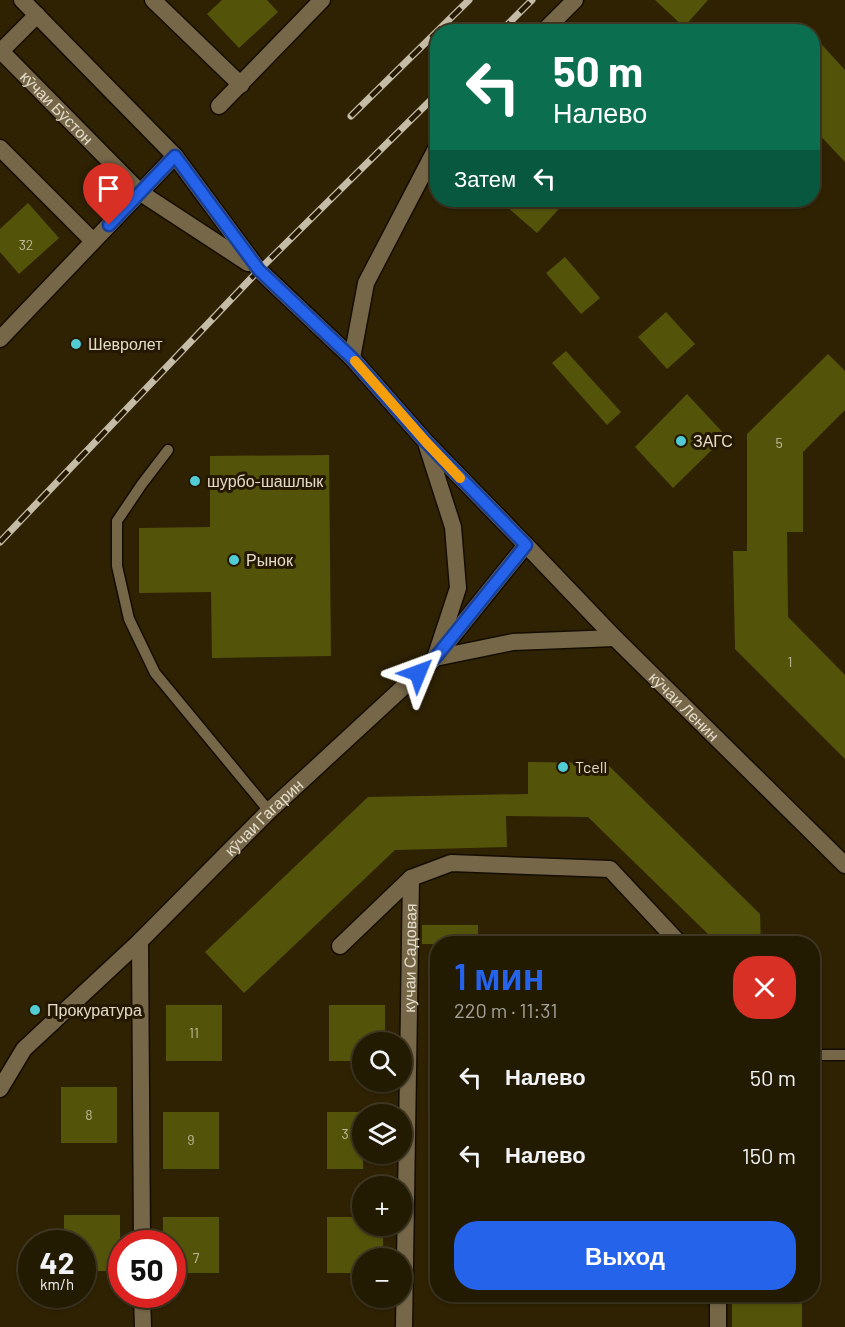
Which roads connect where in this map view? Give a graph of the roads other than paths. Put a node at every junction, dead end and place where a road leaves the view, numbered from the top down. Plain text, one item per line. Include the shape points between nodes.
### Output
1 (22, 0) edge
2 (153, 0) edge
3 (322, 0) edge
4 (575, 0) edge
5 (37, 15) junction
6 (551, 24) edge
7 (0, 50) edge
8 (241, 85) junction
9 (219, 106) dead end
10 (0, 148) edge
11 (175, 156) junction
12 (430, 160) edge
13 (141, 193) junction
14 (93, 241) junction
15 (259, 270) junction
16 (0, 339) edge
17 (352, 358) junction
18 (426, 442) junction
19 (168, 450) dead end
20 (526, 545) junction
21 (615, 638) junction
22 (435, 658) junction
23 (268, 811) junction
24 (845, 866) edge
25 (411, 878) junction
26 (673, 936) edge
27 (140, 941) junction
28 (340, 946) dead end
29 (820, 1055) edge
30 (845, 1055) edge
31 (0, 1089) edge
32 (142, 1230) edge
33 (718, 1302) edge
34 (142, 1308) edge
35 (142, 1327) edge
36 (404, 1327) edge
37 (718, 1327) edge

1 - 5 main road
2 - 8 main road
3 - 8 main road
4 - 6 main road
5 - 7 main road
5 - 11 main road
7 - 13 main road, кӯчаи Бӯстон
8 - 9 main road
10 - 14 main road
11 - 13 main road
11 - 15 main road
12 - 17 main road via 366,283
13 - 14 main road
13 - 15 main road, кӯчаи Бӯстон
14 - 16 main road
15 - 17 main road, кӯчаи Ленин
17 - 18 main road, кӯчаи Ленин
18 - 20 main road, кӯчаи Ленин
18 - 22 main road via 453,527 458,588
19 - 23 lane via 117,521 117,566 129,619 155,673
20 - 21 main road, кӯчаи Ленин
20 - 22 main road, кӯчаи Гагарин
21 - 22 main road via 513,642
21 - 24 main road, кӯчаи Ленин
22 - 23 main road, кӯчаи Гагарин
23 - 27 main road, кӯчаи Гагарин
25 - 26 main road via 451,863 610,869
25 - 28 main road
25 - 36 main road, кучаи Садовая
27 - 31 main road, кӯчаи Гагарин via 24,1049
27 - 32 main road
29 - 30 lane
33 - 37 main road
34 - 35 main road

